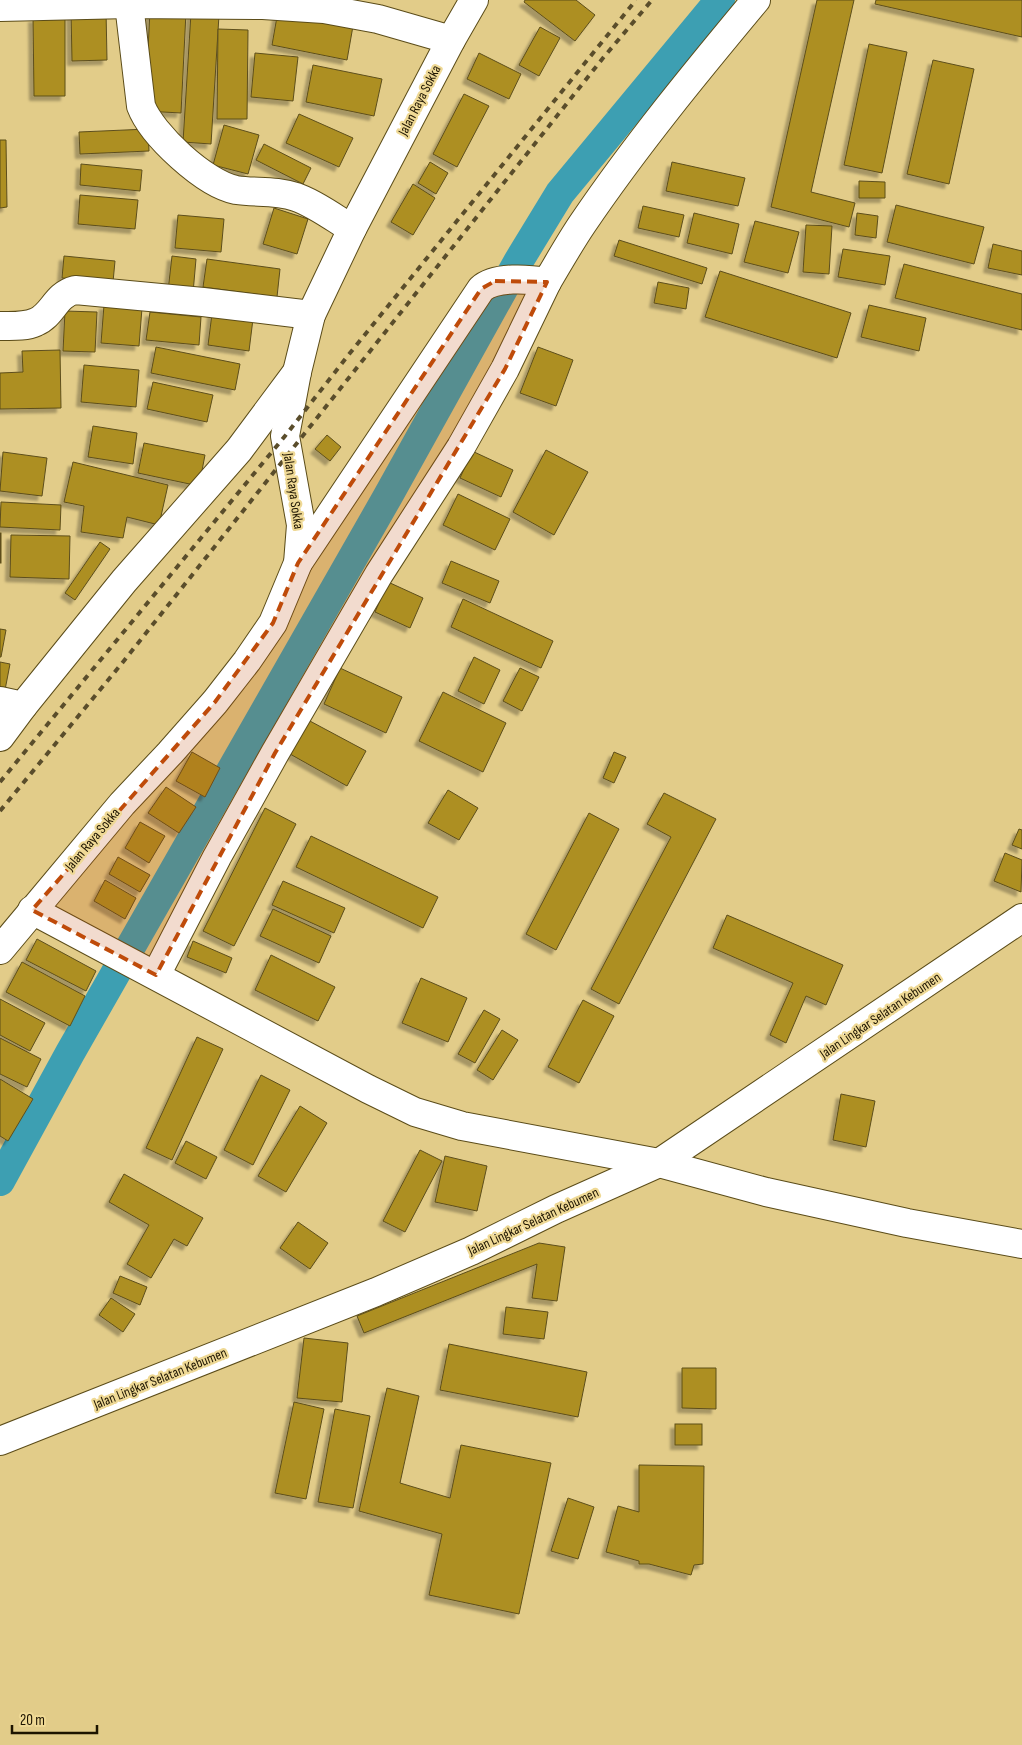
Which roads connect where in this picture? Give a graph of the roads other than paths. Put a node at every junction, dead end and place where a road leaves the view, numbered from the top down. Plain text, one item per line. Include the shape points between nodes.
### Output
1 (474, 0) edge
2 (756, 0) edge
3 (129, 4) junction
4 (0, 7) edge
5 (450, 40) junction
6 (352, 229) junction
7 (539, 281) junction
8 (311, 315) junction
9 (0, 326) edge
10 (297, 372) junction
11 (298, 563) junction
12 (12, 703) edge
13 (0, 737) edge
14 (32, 910) junction
15 (1022, 918) edge
16 (0, 950) edge
17 (156, 975) junction
18 (659, 1163) junction
19 (1022, 1244) edge
20 (0, 1441) edge

1 - 5 main road, Jalan Raya Sokka
2 - 7 main road via 666,111
3 - 4 main road
3 - 5 main road via 263,5 324,10 378,19
3 - 6 main road via 141,106 148,120 182,157 221,186 236,190 276,191 296,197
5 - 6 main road, Jalan Raya Sokka
6 - 8 main road, Jalan Raya Sokka
7 - 11 main road via 495,281 481,289
7 - 17 main road via 506,368 461,447 379,574 275,753
8 - 9 main road via 75,290 60,297 37,322
8 - 10 main road, Jalan Raya Sokka
10 - 11 main road, Jalan Raya Sokka via 285,436 301,525
10 - 12 main road via 239,450
11 - 14 main road, Jalan Raya Sokka via 273,623 242,668
12 - 13 main road
14 - 16 main road, Jalan Raya Sokka
14 - 17 main road
15 - 18 main road, Jalan Lingkar Selatan Kebumen
17 - 18 main road via 368,1090 416,1112 462,1126
18 - 19 main road via 766,1192
18 - 20 main road, Jalan Lingkar Selatan Kebumen via 376,1292

